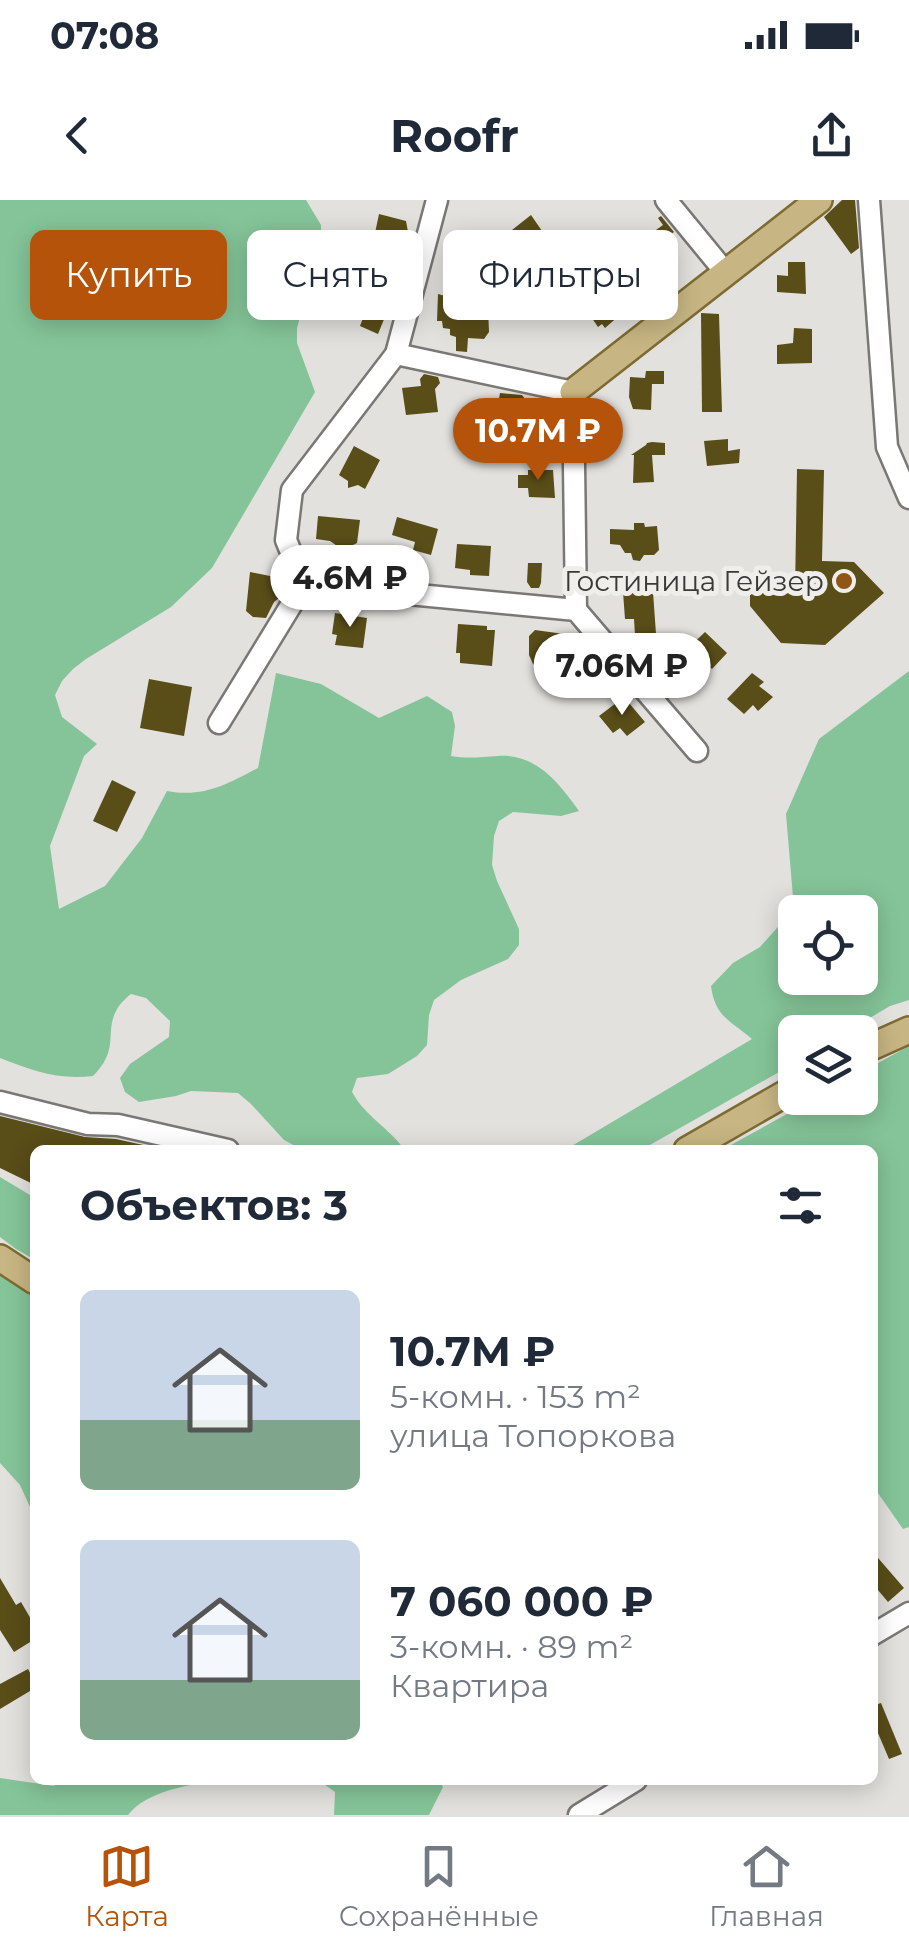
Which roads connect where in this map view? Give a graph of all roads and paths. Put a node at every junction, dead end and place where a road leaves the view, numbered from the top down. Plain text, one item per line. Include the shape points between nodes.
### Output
1 (438, 200) edge
2 (666, 200) edge
3 (819, 200) edge
4 (869, 200) edge
5 (726, 272) junction
6 (396, 354) junction
7 (572, 392) junction
8 (909, 498) edge
9 (304, 584) junction
10 (576, 610) junction
11 (219, 723) dead end
12 (697, 752) dead end
13 (909, 1030) edge
14 (878, 1044) edge
15 (778, 1098) edge
16 (0, 1102) edge
17 (207, 1145) edge
18 (696, 1145) edge
19 (0, 1258) edge
20 (30, 1279) edge
21 (909, 1614) edge
22 (878, 1631) edge
23 (628, 1785) edge
24 (578, 1815) edge

1 - 6 street
2 - 5 street
3 - 5 main road
4 - 8 street via 887,448
5 - 7 main road
6 - 7 street
6 - 9 street via 292,490 286,540
7 - 10 street
9 - 10 street
9 - 11 street
10 - 12 street
13 - 14 main road
15 - 18 main road
16 - 17 street
19 - 20 main road
21 - 22 street
23 - 24 street

